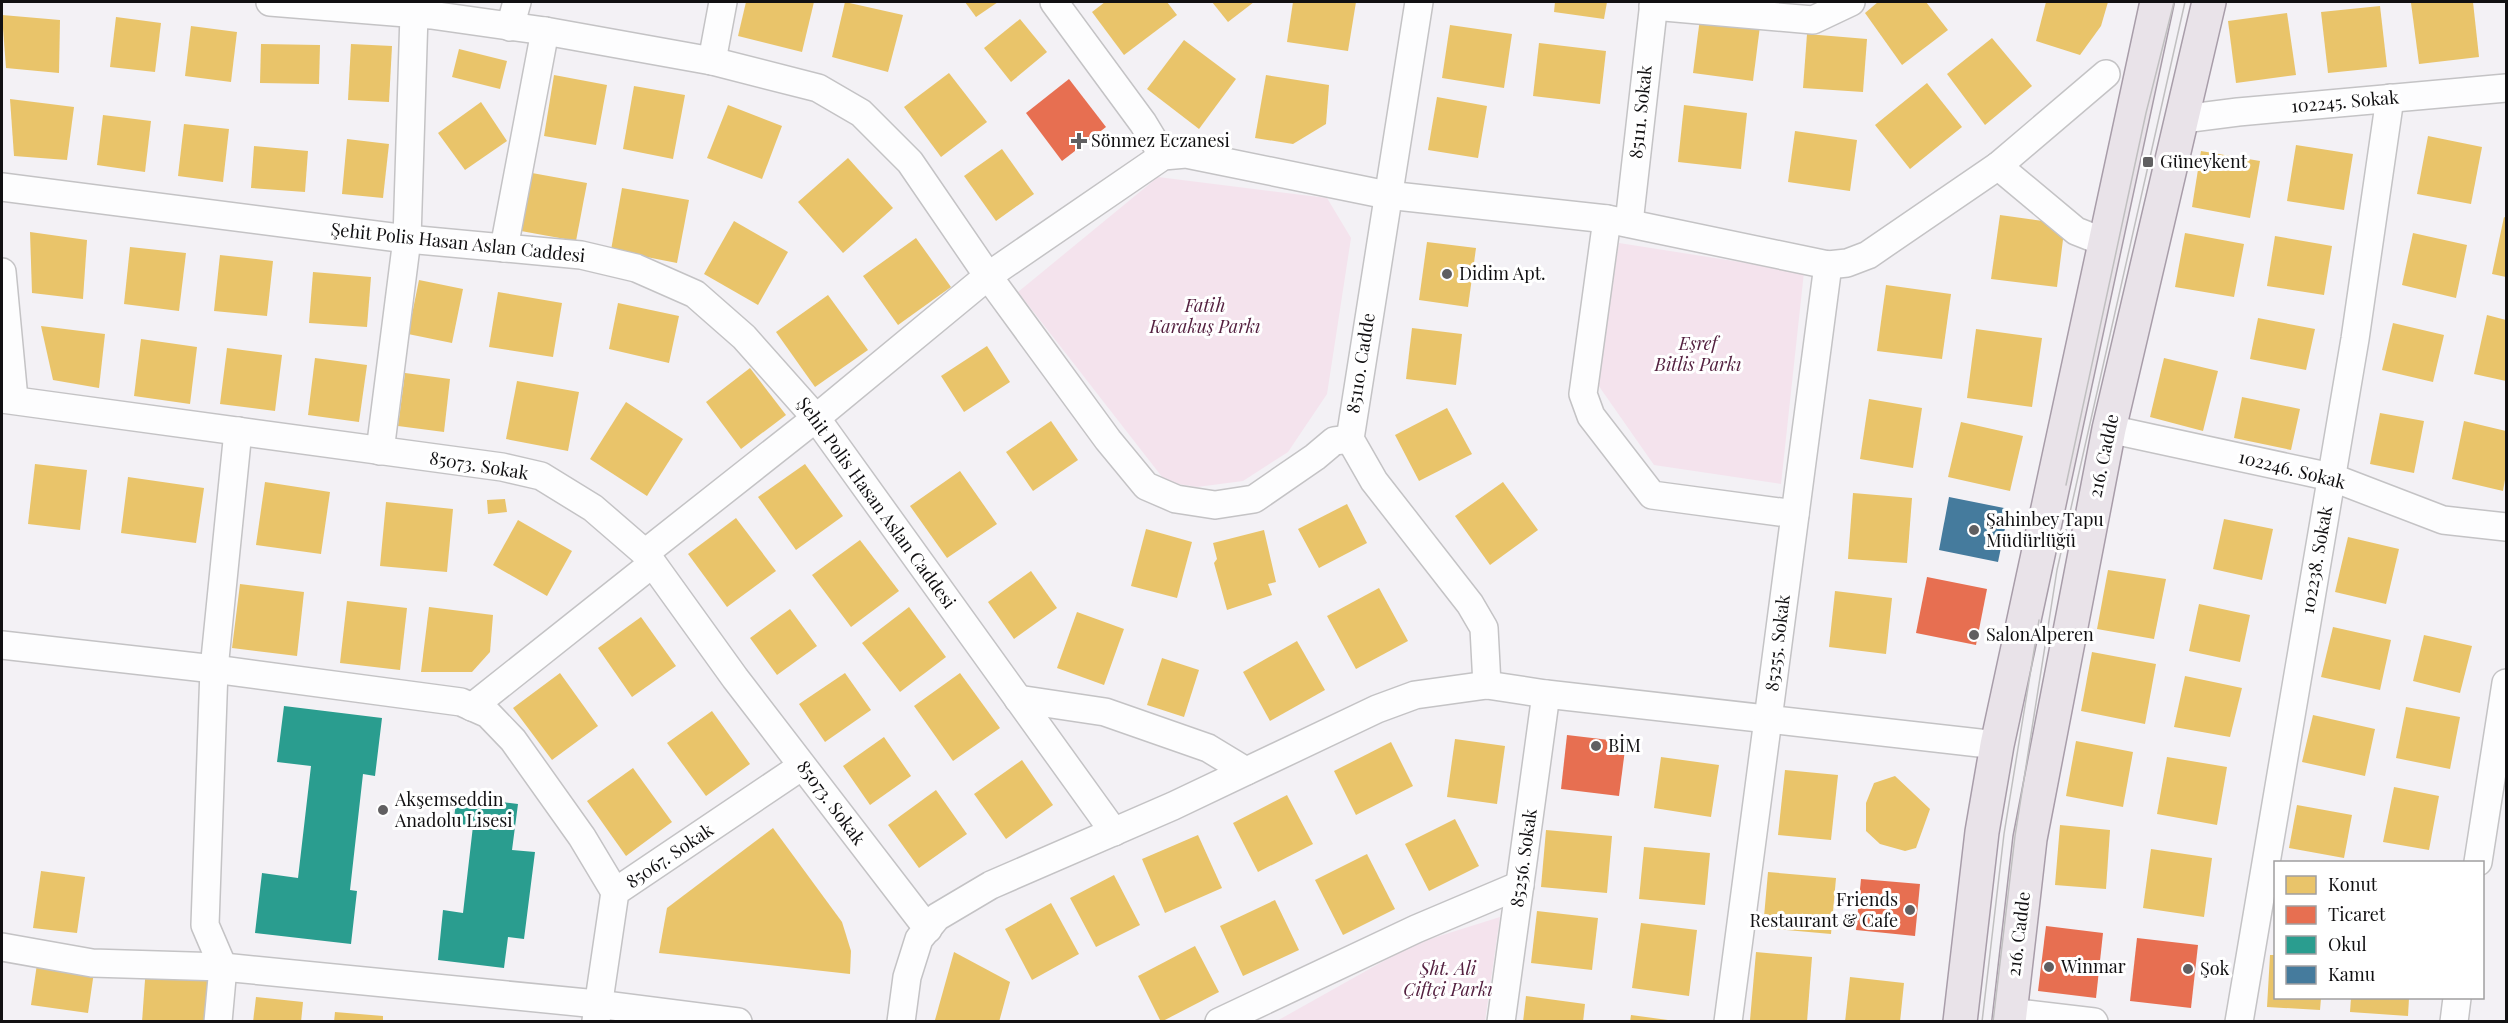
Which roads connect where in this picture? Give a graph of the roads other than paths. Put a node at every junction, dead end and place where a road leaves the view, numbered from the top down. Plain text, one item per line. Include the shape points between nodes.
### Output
1 (270, 2) edge
2 (723, 2) edge
3 (1054, 2) edge
4 (1419, 2) edge
5 (1851, 2) edge
6 (2157, 2) edge
7 (2209, 2) edge
8 (1653, 4) edge
9 (351, 5) edge
10 (414, 14) junction
11 (514, 14) edge
12 (544, 32) junction
13 (712, 61) junction
14 (2106, 74) dead end
15 (2506, 88) edge
16 (2390, 98) junction
17 (2183, 119) junction
18 (1163, 156) junction
19 (1998, 166) junction
20 (2, 187) edge
21 (1387, 195) junction
22 (1618, 221) junction
23 (407, 240) junction
24 (2104, 242) junction
25 (504, 248) junction
26 (1828, 265) junction
27 (2, 272) edge
28 (988, 276) junction
29 (8, 399) edge
30 (816, 418) junction
31 (2109, 429) junction
32 (238, 431) junction
33 (1350, 440) junction
34 (380, 451) junction
35 (2331, 477) junction
36 (1795, 514) junction
37 (2506, 527) edge
38 (649, 559) junction
39 (2, 645) edge
40 (214, 669) junction
41 (2506, 682) edge
42 (1487, 686) junction
43 (1546, 694) junction
44 (1018, 699) junction
45 (471, 707) junction
46 (1769, 719) junction
47 (1997, 745) junction
48 (2500, 762) edge
49 (802, 766) junction
50 (1246, 771) junction
51 (1114, 832) junction
52 (2478, 861) edge
53 (1520, 885) junction
54 (615, 892) junction
55 (927, 929) junction
56 (2, 947) edge
57 (223, 967) junction
58 (2457, 999) edge
59 (596, 1013) edge
60 (2009, 1017) edge
61 (218, 1022) edge
62 (738, 1022) edge
63 (901, 1022) edge
64 (1219, 1022) edge
65 (1502, 1022) edge
66 (1728, 1022) edge
67 (1960, 1022) edge
68 (2094, 1022) edge
69 (2239, 1022) edge
70 (2454, 1022) edge

1 - 9 street
2 - 13 street
3 - 18 street
4 - 21 street, 85110. Cadde
5 - 8 street via 1813,20
6 - 24 main road
7 - 17 main road, 216. Cadde
8 - 22 street, 85111. Sokak
9 - 10 street
10 - 11 street
10 - 23 street
11 - 12 street
12 - 13 street
12 - 25 street
13 - 28 street via 818,88 861,113 910,162
14 - 19 street
15 - 16 street, 102245. Sokak
16 - 17 street, 102245. Sokak
16 - 35 street, 102238. Sokak
17 - 31 main road, 216. Cadde
18 - 21 street via 1186,154
18 - 28 street
19 - 24 street via 2076,231
19 - 26 street via 1868,255
20 - 23 street, Şehit Polis Hasan Aslan Caddesi
21 - 22 street
21 - 33 street, 85110. Cadde
22 - 26 street
22 - 36 street, 85111. Sokak via 1583,394 1591,416 1652,495
23 - 25 street, Şehit Polis Hasan Aslan Caddesi
23 - 34 street
24 - 47 main road
25 - 30 street, Şehit Polis Hasan Aslan Caddesi via 581,255 636,268 695,294 744,337
26 - 36 street, 85255. Sokak
27 - 29 street
28 - 30 street
28 - 33 street via 1146,486 1176,499 1215,505 1254,499 1334,441
29 - 32 street, 85073. Sokak
30 - 38 street
30 - 44 street, Şehit Polis Hasan Aslan Caddesi
31 - 35 street, 102246. Sokak
31 - 60 main road, 216. Cadde via 2030,839
32 - 34 street, 85073. Sokak
32 - 40 street
33 - 42 street, 85110. Cadde via 1374,481 1470,604 1484,628
34 - 38 street, 85073. Sokak via 541,476 593,508
35 - 37 street, 102246. Sokak via 2444,520
35 - 69 street, 102238. Sokak
36 - 46 street, 85255. Sokak
38 - 45 street
38 - 49 street, 85073. Sokak
39 - 40 street
40 - 45 street via 461,702
40 - 57 street via 206,925
41 - 48 street
42 - 43 street
42 - 50 street via 1415,695
43 - 46 street
43 - 53 street, 85256. Sokak
44 - 50 street via 1105,712 1208,748
44 - 51 street, Şehit Polis Hasan Aslan Caddesi
45 - 54 street via 489,714 513,740 582,837
46 - 47 street
46 - 66 street, 85255. Sokak
47 - 67 main road via 1982,832
48 - 52 street
49 - 54 street, 85067. Sokak
49 - 55 street, 85073. Sokak
50 - 51 street
51 - 55 street via 991,885 937,917
53 - 64 street via 1416,929
53 - 65 street, 85256. Sokak
54 - 59 street, 85067. Sokak
55 - 63 street via 907,977
56 - 57 street via 92,963
57 - 59 street
57 - 61 street
58 - 70 street
59 - 62 street
60 - 68 street

